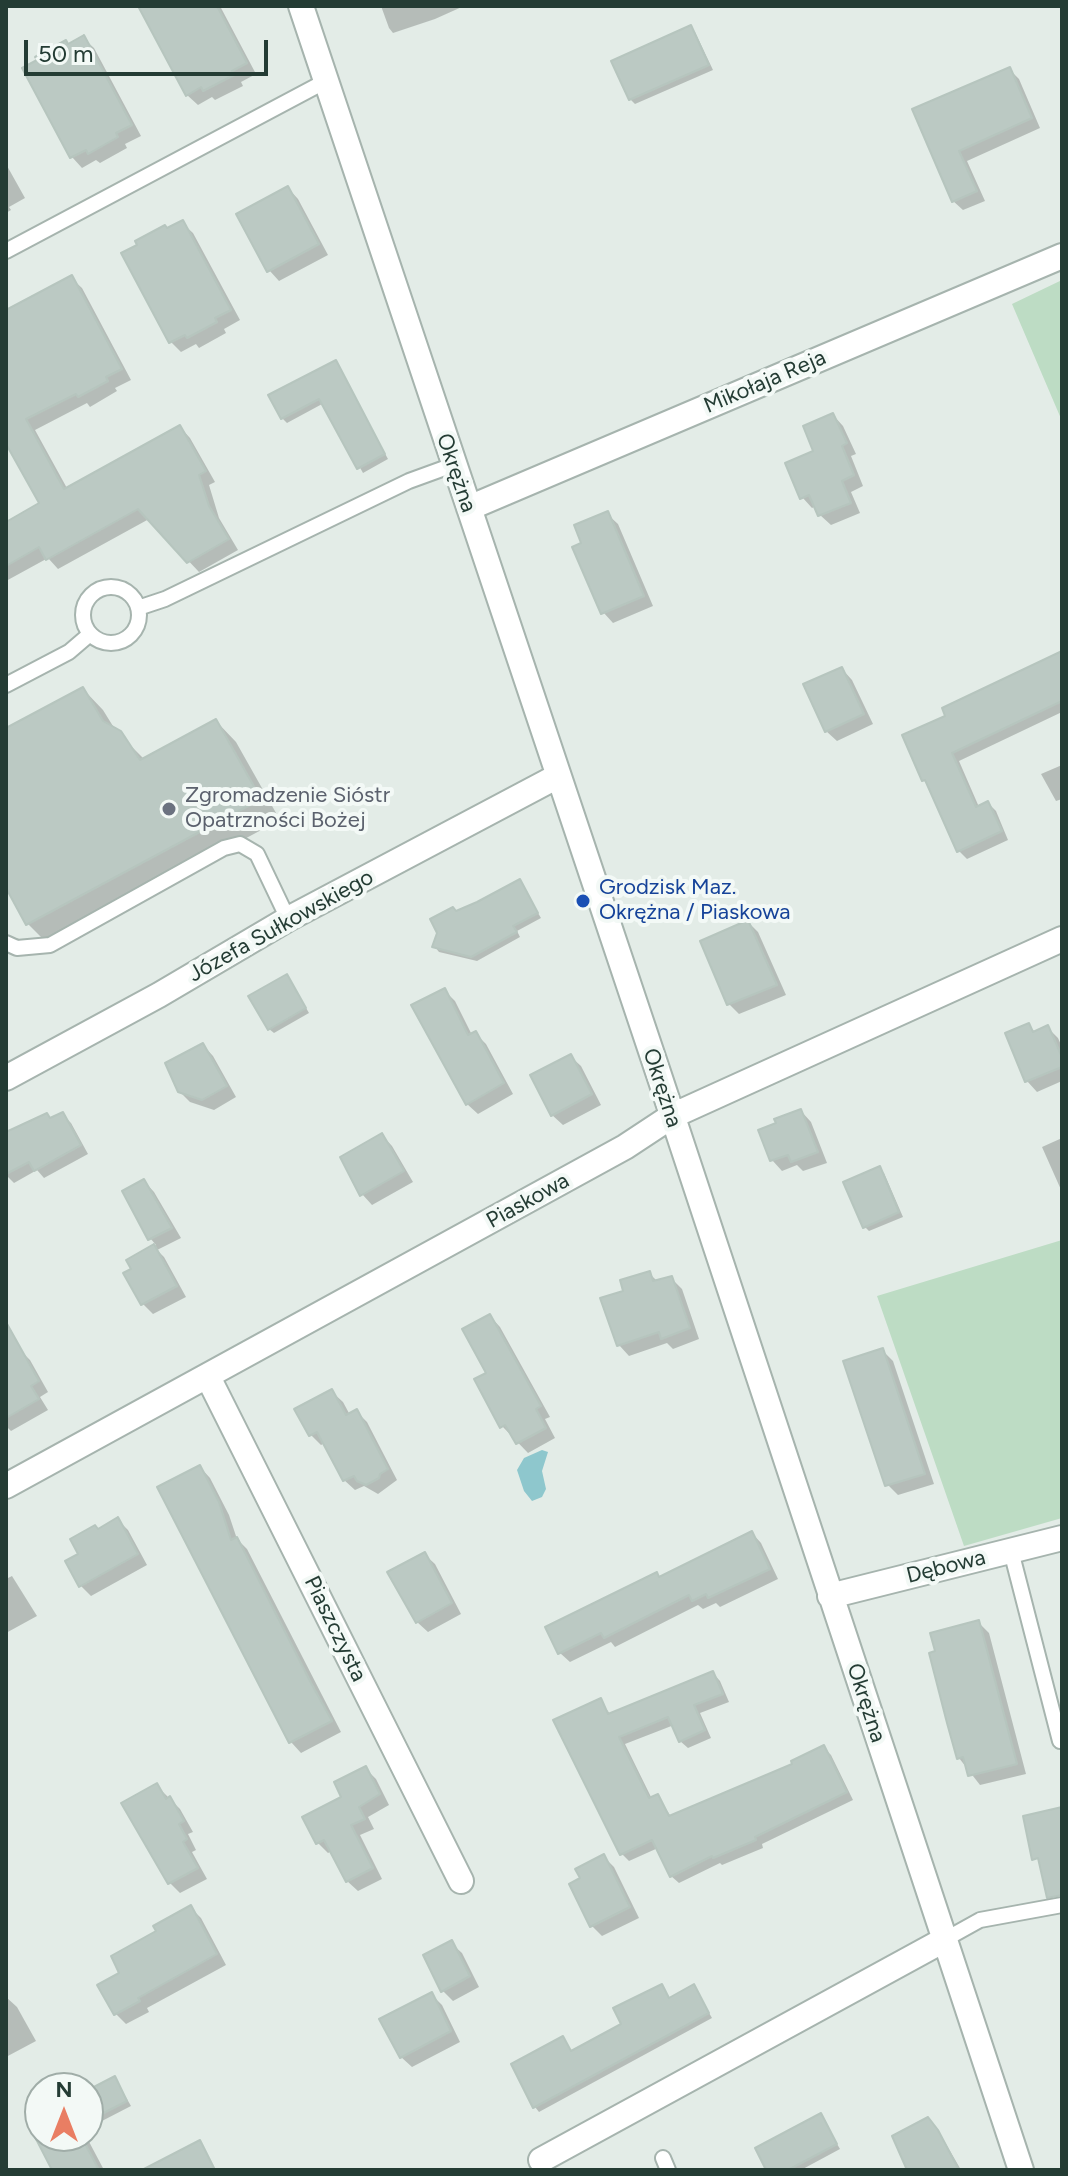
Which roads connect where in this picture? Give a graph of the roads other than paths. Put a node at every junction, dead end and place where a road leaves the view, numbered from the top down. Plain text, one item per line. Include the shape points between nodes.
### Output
1 (301, 6) edge
2 (326, 81) junction
3 (6, 251) edge
4 (1062, 256) edge
5 (453, 465) junction
6 (469, 508) junction
7 (138, 608) junction
8 (90, 634) junction
9 (6, 685) edge
10 (558, 776) junction
11 (288, 919) junction
12 (1062, 939) edge
13 (6, 943) edge
14 (6, 1078) edge
15 (672, 1116) junction
16 (208, 1377) junction
17 (6, 1486) edge
18 (1062, 1538) edge
19 (1011, 1551) junction
20 (830, 1596) junction
21 (1060, 1741) edge
22 (461, 1881) dead end
23 (1062, 1905) edge
24 (944, 1940) junction
25 (541, 2160) dead end
26 (1021, 2170) edge

1 - 2 street, Okrężna
2 - 3 lane
2 - 5 street, Okrężna
4 - 6 street, Mikołaja Reja
5 - 6 street, Okrężna
5 - 7 lane
6 - 10 street, Okrężna
7 - 8 lane via 137,626 125,640 107,643
7 - 8 lane via 120,589 94,593 83,617
8 - 9 lane via 69,652
10 - 11 street, Józefa Sułkowskiego
10 - 15 street, Okrężna
11 - 13 lane via 257,854 240,844 50,945 17,948
11 - 14 street, Józefa Sułkowskiego
12 - 15 street, Piaskowa
15 - 16 street, Piaskowa
15 - 20 street, Okrężna
16 - 17 street, Piaskowa
16 - 22 street, Piaszczysta
18 - 19 street, Dębowa
19 - 20 street, Dębowa
19 - 21 lane
20 - 24 street, Okrężna
23 - 24 lane via 980,1920
24 - 25 street
24 - 26 street, Okrężna

